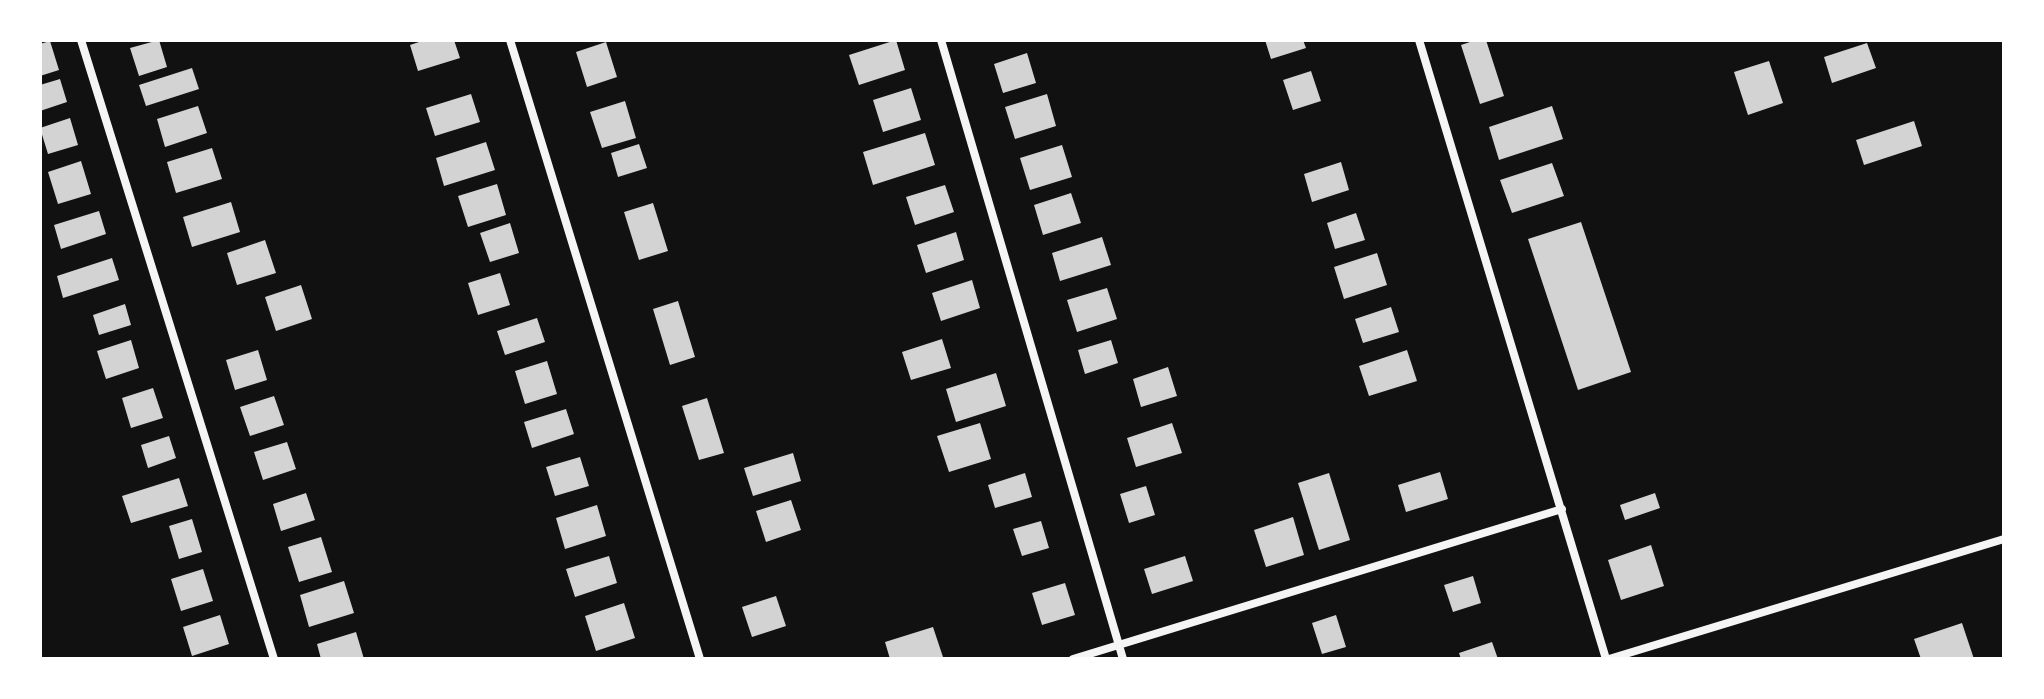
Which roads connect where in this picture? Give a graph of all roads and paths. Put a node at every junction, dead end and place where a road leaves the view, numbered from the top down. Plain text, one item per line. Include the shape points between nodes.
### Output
1 (81, 40) edge
2 (510, 40) edge
3 (941, 40) edge
4 (1419, 40) edge
5 (1562, 509) junction
6 (2004, 539) edge
7 (1119, 645) junction
8 (274, 659) edge
9 (700, 659) edge
10 (1073, 659) edge
11 (1123, 659) edge
12 (1608, 659) edge

1 - 8 street
2 - 9 street
3 - 7 street
4 - 5 street
5 - 7 street
5 - 12 street
6 - 12 street
7 - 10 street
7 - 11 street

